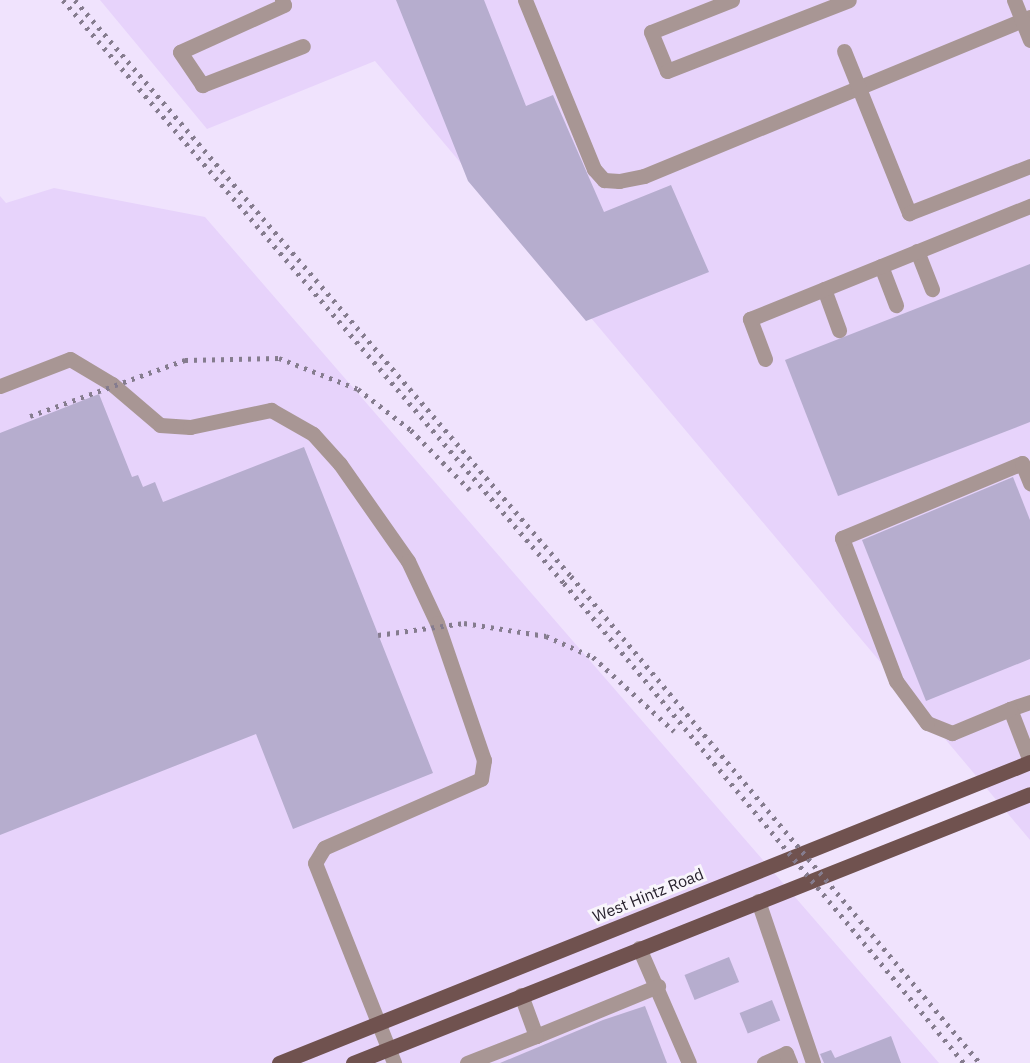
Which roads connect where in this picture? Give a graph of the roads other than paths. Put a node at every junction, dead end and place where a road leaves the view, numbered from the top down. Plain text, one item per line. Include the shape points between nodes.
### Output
1 (282, 0) edge
2 (525, 0) edge
3 (732, 0) edge
4 (849, 0) edge
5 (1014, 0) edge
6 (1026, 19) edge
7 (1030, 40) edge
8 (303, 46) dead end
9 (844, 51) dead end
10 (858, 86) junction
11 (1030, 166) edge
12 (1030, 206) edge
13 (917, 251) junction
14 (881, 266) junction
15 (824, 289) junction
16 (932, 289) dead end
17 (896, 305) dead end
18 (839, 330) dead end
19 (765, 360) dead end
20 (0, 386) edge
21 (1030, 483) edge
22 (1030, 702) edge
23 (1010, 709) junction
24 (1030, 762) edge
25 (1028, 796) edge
26 (758, 901) junction
27 (639, 948) junction
28 (658, 986) junction
29 (521, 995) junction
30 (378, 1024) junction
31 (536, 1036) junction
32 (391, 1056) edge
33 (279, 1063) edge
34 (352, 1063) edge
35 (467, 1063) edge
36 (689, 1063) edge
37 (764, 1063) edge
38 (790, 1063) edge
39 (813, 1063) edge

1 - 8 street via 284,5 180,52 202,85
2 - 10 street via 594,169 604,180 644,176
3 - 4 street via 651,32 667,71
5 - 6 street
6 - 7 street
6 - 10 street
9 - 10 street
10 - 11 street via 909,213
12 - 13 street
13 - 14 street
13 - 16 street
14 - 15 street
14 - 17 street
15 - 18 street
15 - 19 street via 750,319
20 - 30 street via 70,359 112,384 160,425 190,427 271,410 313,434 395,542 423,592 484,760 481,779 324,848 315,863
21 - 23 street via 1022,463 842,538 896,681 927,723 952,733
22 - 23 street
23 - 24 street
24 - 30 main road, West Hintz Road
25 - 26 main road
26 - 27 main road
26 - 39 street
27 - 28 street
27 - 29 main road
28 - 31 street
28 - 36 street
29 - 31 street
29 - 32 main road
30 - 32 street
30 - 33 main road, West Hintz Road
31 - 35 street
32 - 34 main road
37 - 38 street via 786,1053

